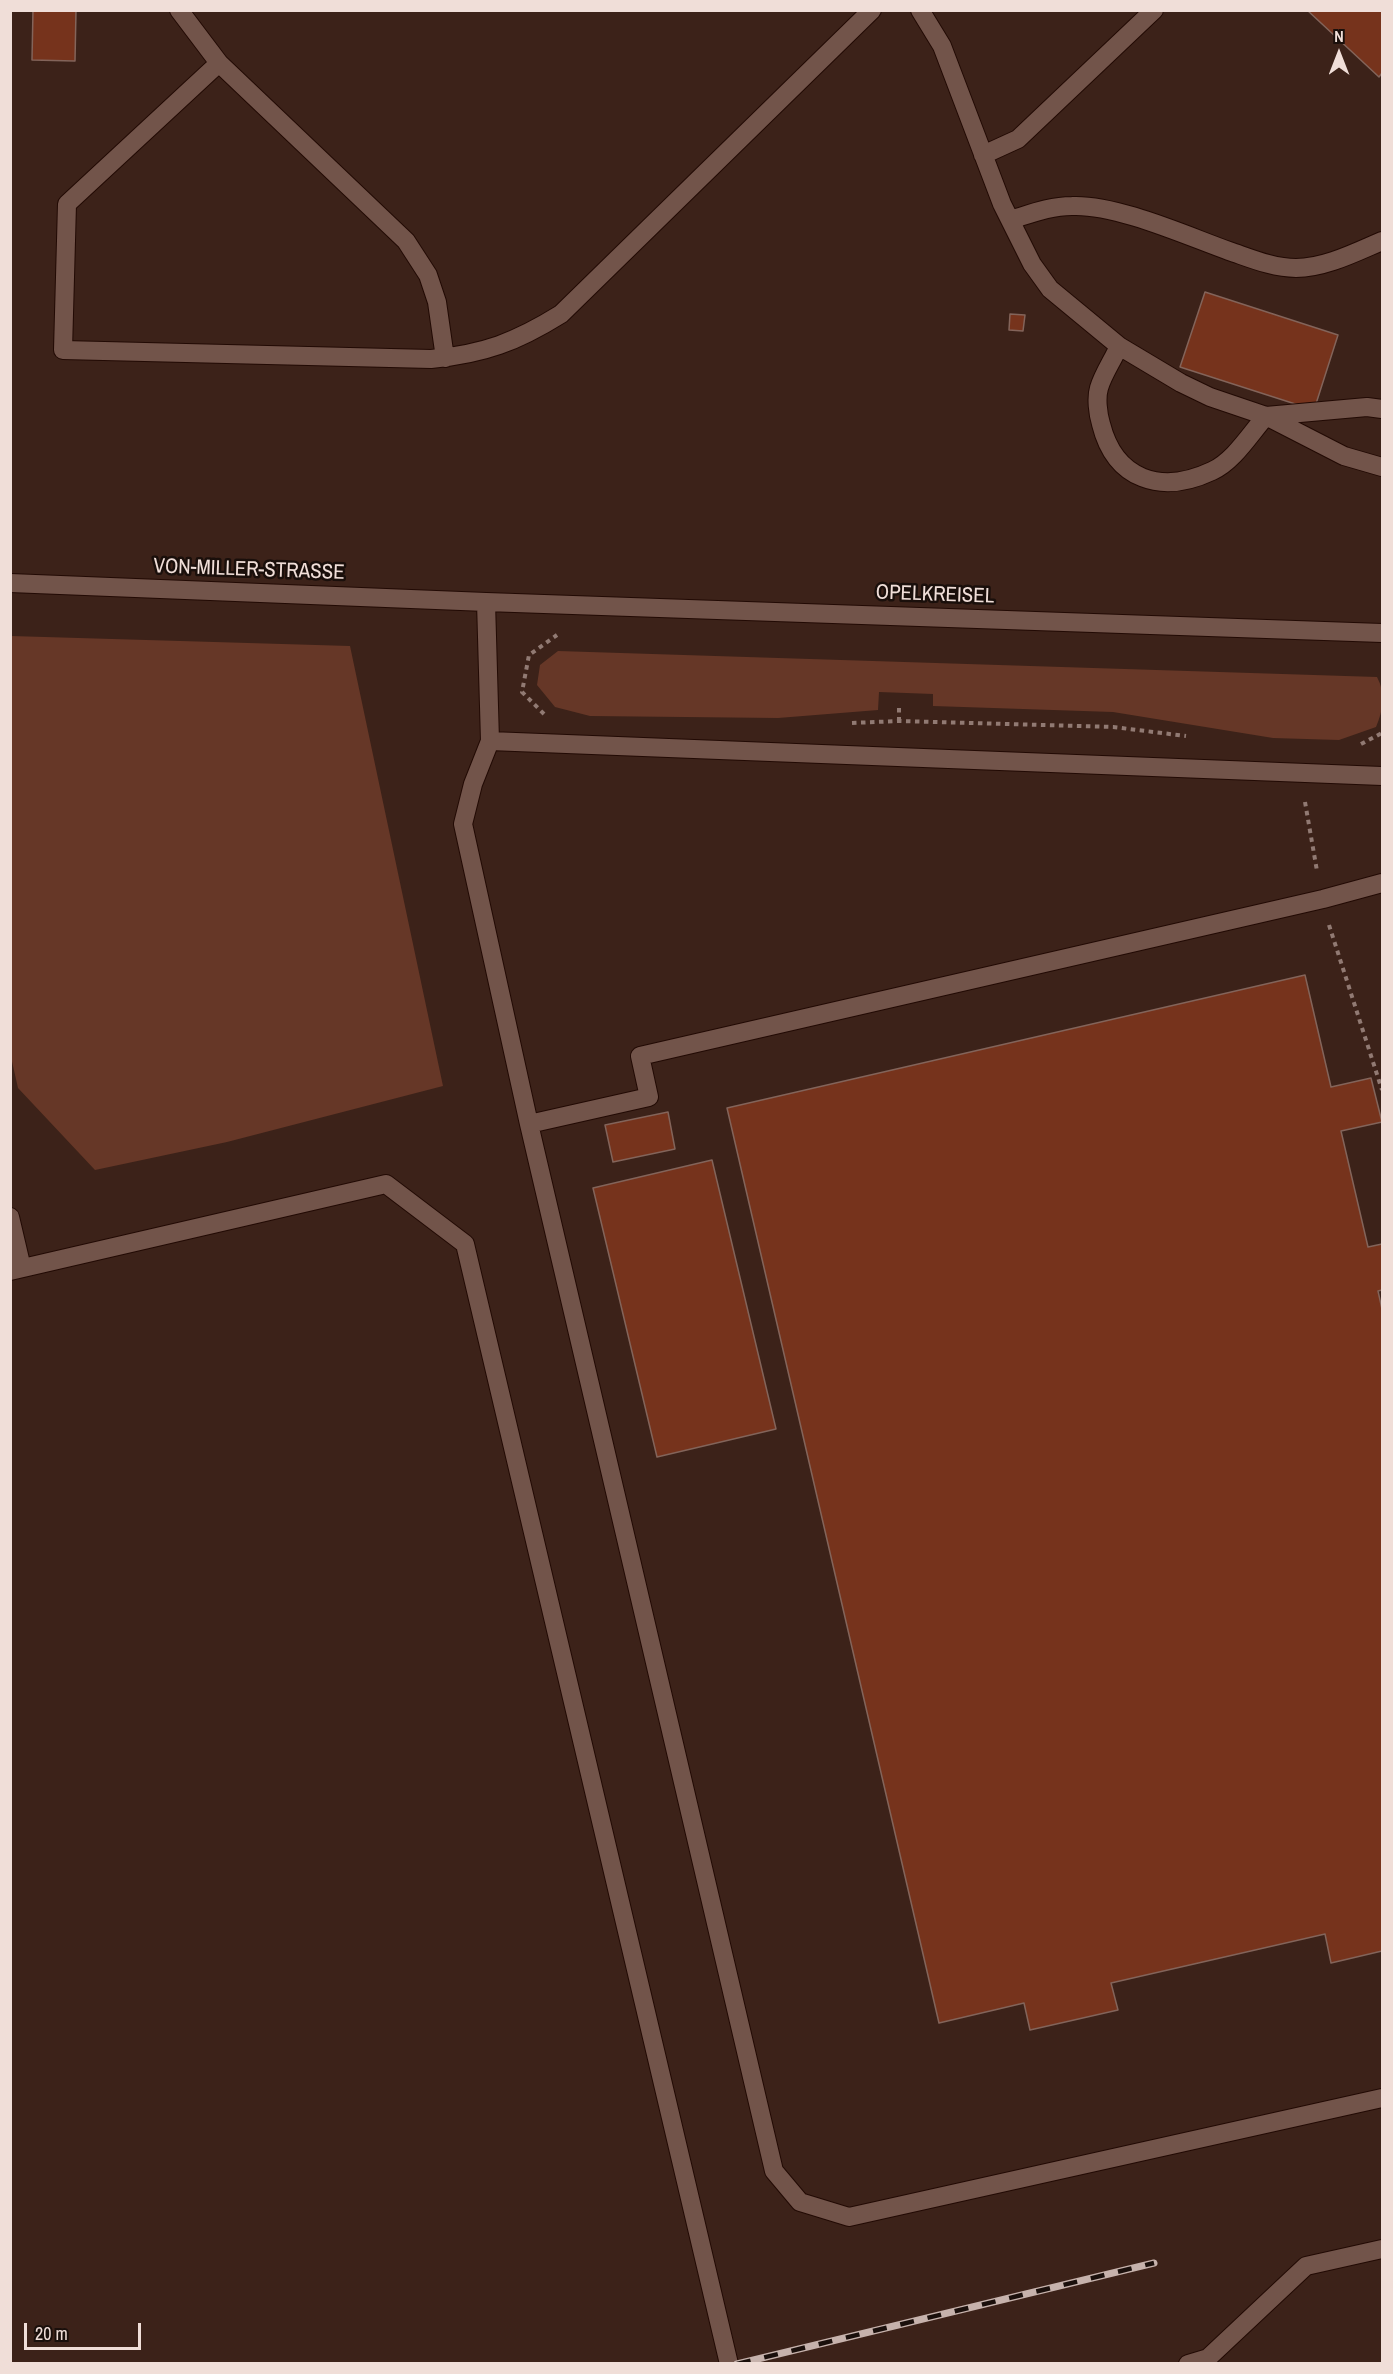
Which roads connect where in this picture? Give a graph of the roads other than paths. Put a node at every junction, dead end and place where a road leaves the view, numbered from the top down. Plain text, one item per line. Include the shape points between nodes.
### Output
1 (179, 10) edge
2 (872, 10) edge
3 (920, 10) edge
4 (1154, 10) edge
5 (219, 63) junction
6 (983, 155) junction
7 (1010, 220) junction
8 (1383, 241) edge
9 (1119, 346) junction
10 (445, 358) junction
11 (1383, 409) edge
12 (1266, 416) junction
13 (1383, 467) edge
14 (10, 583) edge
15 (486, 602) junction
16 (1383, 633) edge
17 (490, 741) junction
18 (1383, 776) edge
19 (1383, 883) edge
20 (529, 1124) junction
21 (10, 1217) edge
22 (16, 1269) edge
23 (1383, 2098) edge
24 (1383, 2249) edge
25 (729, 2364) edge
26 (1188, 2364) edge

1 - 5 street
2 - 10 street via 561,314 504,345
3 - 6 street via 942,46
4 - 6 street via 1018,139
5 - 10 street via 406,241 431,284
5 - 10 street via 67,204 63,350
6 - 7 street
7 - 8 street via 1074,205 1102,209 1267,264 1296,268 1335,260
7 - 9 street via 1050,290
9 - 12 street via 1210,398
9 - 12 street via 1098,389 1099,414 1104,438 1130,473 1155,483 1212,471 1230,459
11 - 12 street
12 - 13 street via 1344,456
14 - 15 street, VON-MILLER-STRASSE
15 - 16 street, OPELKREISEL
15 - 17 street
17 - 18 street
17 - 20 street via 463,824
19 - 20 street via 640,1056 650,1096
20 - 23 street via 774,2171 800,2202 849,2217
21 - 22 street
22 - 25 street via 386,1184 465,1244
24 - 26 street via 1306,2266 1208,2358

